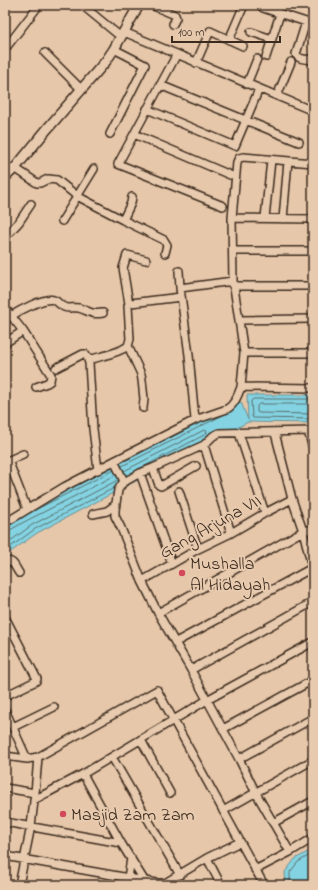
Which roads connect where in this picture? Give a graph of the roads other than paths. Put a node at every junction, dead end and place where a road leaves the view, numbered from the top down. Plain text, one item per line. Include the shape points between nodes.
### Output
1 (39, 5) edge
2 (82, 5) edge
3 (139, 5) edge
4 (151, 5) edge
5 (244, 5) edge
6 (263, 8) dead end
7 (279, 8) edge
8 (173, 24) dead end
9 (250, 32) dead end
10 (122, 35) junction
11 (272, 39) junction
12 (229, 40) junction
13 (244, 46) dead end
14 (114, 49) junction
15 (5, 50) edge
16 (45, 52) dead end
17 (176, 54) junction
18 (266, 57) dead end
19 (257, 60) dead end
20 (313, 60) edge
21 (291, 62) dead end
22 (196, 63) junction
23 (247, 84) junction
24 (160, 85) junction
25 (81, 89) junction
26 (259, 89) junction
27 (277, 96) junction
28 (147, 109) junction
29 (313, 111) edge
30 (246, 120) junction
31 (110, 134) dead end
32 (134, 134) junction
33 (300, 142) dead end
34 (271, 160) junction
35 (288, 161) junction
36 (313, 164) edge
37 (16, 168) junction
38 (94, 169) dead end
39 (230, 175) dead end
40 (5, 177) edge
41 (77, 196) junction
42 (132, 197) dead end
43 (31, 204) dead end
44 (223, 206) dead end
45 (232, 218) junction
46 (265, 218) junction
47 (283, 219) junction
48 (313, 219) edge
49 (123, 220) junction
50 (62, 222) dead end
51 (5, 237) edge
52 (233, 251) junction
53 (313, 251) edge
54 (165, 254) dead end
55 (146, 260) dead end
56 (179, 271) dead end
57 (233, 284) junction
58 (313, 286) edge
59 (180, 288) junction
60 (182, 298) junction
61 (129, 304) junction
62 (5, 308) edge
63 (103, 313) dead end
64 (11, 316) junction
65 (313, 319) edge
66 (239, 320) junction
67 (22, 331) junction
68 (5, 344) edge
69 (128, 346) junction
70 (244, 353) junction
71 (313, 353) edge
72 (88, 360) junction
73 (56, 368) dead end
74 (36, 387) dead end
75 (241, 387) junction
76 (313, 388) edge
77 (143, 408) dead end
78 (195, 420) junction
79 (311, 431) edge
80 (239, 433) junction
81 (274, 433) junction
82 (204, 445) junction
83 (313, 449) edge
84 (23, 454) dead end
85 (7, 461) edge
86 (196, 466) dead end
87 (118, 467) junction
88 (153, 468) junction
89 (98, 470) junction
90 (140, 473) junction
91 (124, 481) junction
92 (179, 491) dead end
93 (292, 499) junction
94 (115, 505) junction
95 (27, 509) junction
96 (265, 513) junction
97 (93, 514) dead end
98 (5, 522) edge
99 (313, 530) edge
100 (303, 531) junction
101 (231, 533) junction
102 (198, 549) junction
103 (5, 562) edge
104 (172, 564) junction
105 (312, 570) edge
106 (19, 573) dead end
107 (142, 581) junction
108 (313, 602) edge
109 (158, 613) junction
110 (5, 617) edge
111 (176, 642) junction
112 (313, 642) edge
113 (191, 670) junction
114 (313, 680) edge
115 (5, 687) edge
116 (7, 695) edge
117 (207, 700) junction
118 (54, 707) dead end
119 (5, 710) edge
120 (313, 718) edge
121 (174, 720) junction
122 (10, 723) edge
123 (223, 730) junction
124 (141, 740) junction
125 (5, 756) edge
126 (38, 757) junction
127 (112, 757) junction
128 (27, 759) junction
129 (239, 759) junction
130 (313, 760) edge
131 (83, 774) junction
132 (5, 788) edge
133 (170, 793) dead end
134 (256, 793) junction
135 (34, 796) junction
136 (313, 801) edge
137 (223, 811) junction
138 (5, 822) edge
139 (274, 823) junction
140 (31, 826) junction
141 (313, 838) edge
142 (240, 842) junction
143 (121, 843) junction
144 (290, 852) junction
145 (5, 856) edge
146 (131, 858) junction
147 (207, 858) junction
148 (25, 860) junction
149 (255, 870) junction
150 (180, 875) junction
151 (144, 880) junction
152 (127, 881) edge
153 (20, 885) edge
154 (221, 885) edge
155 (264, 885) edge

1 - 15 street
2 - 10 street
3 - 10 street
4 - 8 street via 176,16
5 - 12 street
6 - 7 street
7 - 11 street
7 - 20 street via 306,22 296,54 299,58
9 - 11 street
10 - 14 street
10 - 17 street
11 - 18 street
12 - 13 street
12 - 22 street via 210,31
14 - 25 street
14 - 31 street via 145,65
16 - 25 street
17 - 22 street
17 - 24 street
19 - 23 street
21 - 27 street
22 - 23 street
23 - 26 street
24 - 28 street
24 - 30 street
25 - 37 street
26 - 27 street
26 - 30 street
27 - 29 street
28 - 30 street via 235,146
28 - 32 street
30 - 33 street
32 - 39 street
32 - 44 street via 118,164
34 - 35 street
34 - 45 street via 238,159
34 - 46 street
35 - 36 street
35 - 47 street
37 - 40 street
37 - 41 street via 37,183 48,179 57,180
38 - 41 street
41 - 49 street
41 - 50 street
42 - 49 street
43 - 51 street
45 - 46 street
45 - 52 street
46 - 47 street
47 - 48 street
49 - 54 street via 164,240 167,245
52 - 53 street
52 - 57 street
55 - 61 street via 127,255 123,268
56 - 59 street
57 - 58 street
57 - 59 street
57 - 66 street
59 - 60 street
60 - 61 street
60 - 78 street
61 - 69 street
62 - 64 street
63 - 64 street via 65,308 55,300 49,300 26,307
64 - 67 street
65 - 66 street
66 - 70 street
67 - 68 street
67 - 74 street via 51,375 48,383
69 - 72 street
69 - 77 street via 141,374
70 - 71 street
70 - 75 street
72 - 73 street via 83,354
72 - 89 street
75 - 76 street
75 - 78 street via 231,407
78 - 87 street
79 - 81 street
79 - 83 street
80 - 81 street
80 - 82 street via 220,433
80 - 96 street
81 - 93 street
82 - 88 street
82 - 101 street
84 - 85 street
85 - 95 street
86 - 88 street via 161,486
87 - 89 street
87 - 91 street
88 - 90 street
89 - 95 street
90 - 91 street
90 - 104 street
91 - 94 street via 118,490
92 - 102 street
93 - 96 street, Gang Arjuna VII
93 - 100 street
94 - 97 street via 107,511
94 - 107 street via 115,516
95 - 98 street
96 - 101 street, Gang Arjuna VII
99 - 100 street
100 - 105 street
100 - 109 street
101 - 102 street, Gang Arjuna VII
102 - 104 street, Gang Arjuna VII
103 - 106 street via 12,562
104 - 107 street, Gang Arjuna VII
105 - 111 street
107 - 109 street
108 - 113 street
109 - 111 street
110 - 116 street via 37,679
111 - 113 street
112 - 117 street
113 - 117 street
114 - 123 street
115 - 116 street
117 - 121 street
117 - 123 street
118 - 122 street
119 - 122 street
120 - 129 street
121 - 124 street
121 - 126 street via 157,690
121 - 137 street
122 - 128 street
123 - 129 street
124 - 127 street
124 - 133 street
125 - 128 street
126 - 128 street
126 - 135 street
127 - 131 street
127 - 150 street
129 - 134 street
130 - 134 street
131 - 135 street
131 - 143 street
132 - 135 street
134 - 137 street
134 - 139 street
135 - 140 street
136 - 139 street
137 - 142 street
138 - 140 street
139 - 144 street
140 - 143 street
140 - 148 street
141 - 144 street
142 - 147 street
142 - 149 street
143 - 146 street
144 - 149 street
145 - 148 street
146 - 151 street
146 - 152 street
147 - 150 street
147 - 154 street
148 - 152 street
148 - 153 street
149 - 155 street
150 - 151 street via 165,883
151 - 152 street

